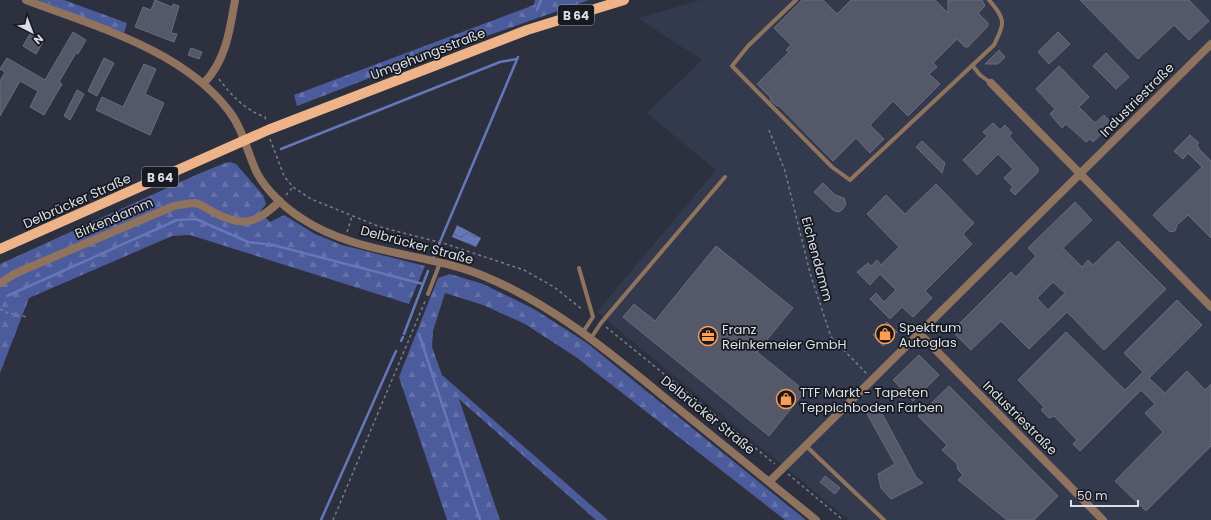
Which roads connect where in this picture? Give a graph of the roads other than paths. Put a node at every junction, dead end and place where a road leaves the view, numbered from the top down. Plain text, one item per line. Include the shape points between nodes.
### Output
1 (26, 0) edge
2 (235, 0) edge
3 (624, 0) edge
4 (796, 0) edge
5 (989, 0) edge
6 (1211, 44) edge
7 (972, 65) junction
8 (204, 83) junction
9 (991, 83) joint
10 (244, 140) junction
11 (1080, 174) junction
12 (725, 177) dead end
13 (280, 201) junction
14 (0, 250) edge
15 (440, 263) junction
16 (579, 268) dead end
17 (0, 283) edge
18 (428, 294) road end
19 (1211, 307) edge
20 (583, 332) junction
21 (919, 333) junction
22 (591, 338) junction
23 (806, 446) junction
24 (770, 482) junction
25 (816, 520) edge
26 (884, 520) edge
27 (1103, 520) edge

1 - 8 street via 125,39 180,66
2 - 8 street via 229,36 222,58
3 - 10 main road, Umgehungsstraße / B 64 via 527,30
4 - 7 lane via 753,41 732,66 826,161 850,180
5 - 7 lane via 1001,15 1002,27 994,45
6 - 11 street, Industriestraße
7 - 9 lane
8 - 10 street via 230,112
9 - 11 street
10 - 13 street, Delbrücker Straße via 258,174
10 - 14 main road, Delbrücker Straße / B 64
11 - 19 street
11 - 21 street, Industriestraße
12 - 22 lane
13 - 15 street, Delbrücker Straße via 316,228 344,239
13 - 17 street, Birkendamm via 266,215 244,223 217,214 196,203 174,206 16,273
15 - 18 lane
15 - 20 street, Delbrücker Straße via 486,277 538,304
16 - 20 lane via 593,317
20 - 22 street, Delbrücker Straße
21 - 23 street, Industriestraße
21 - 27 street, Industriestraße
22 - 24 street, Delbrücker Straße
23 - 24 street, Industriestraße
23 - 26 lane
24 - 25 street, Delbrücker Straße

